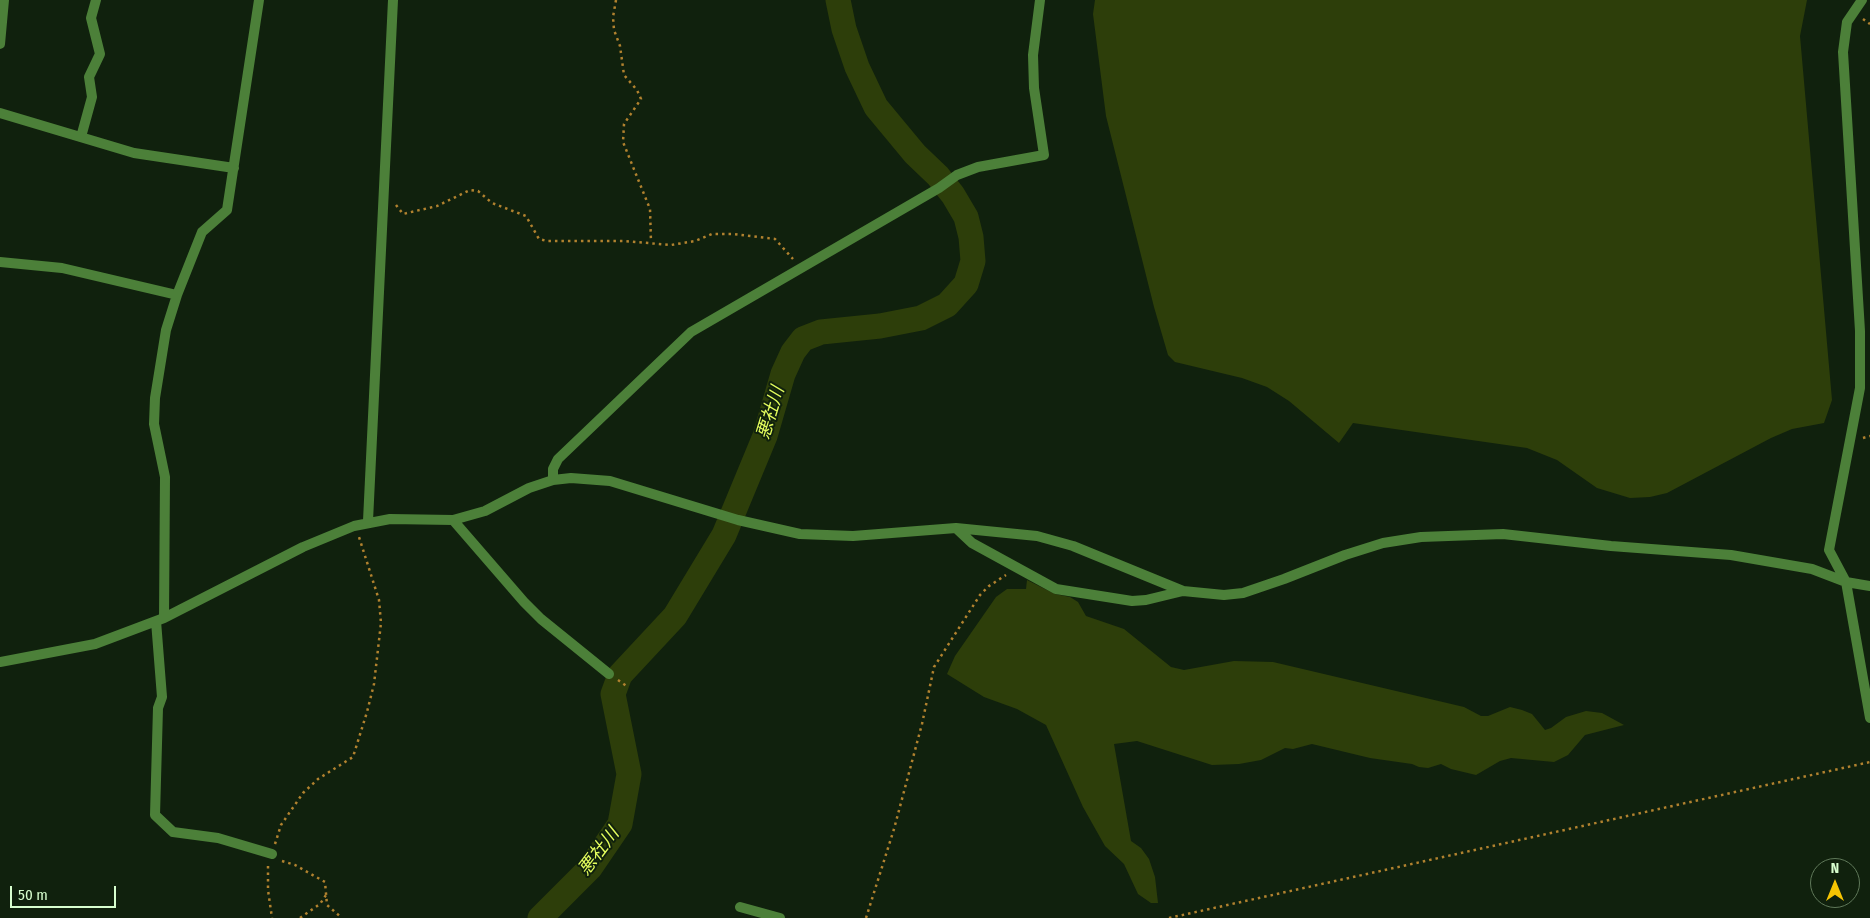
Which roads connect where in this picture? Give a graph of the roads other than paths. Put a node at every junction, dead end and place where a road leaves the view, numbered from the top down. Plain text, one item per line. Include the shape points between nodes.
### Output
1 (4, 0) edge
2 (96, 0) edge
3 (259, 0) edge
4 (393, 0) edge
5 (1040, 0) edge
6 (1862, 0) edge
7 (0, 44) edge
8 (0, 113) edge
9 (82, 137) junction
10 (234, 168) junction
11 (0, 262) edge
12 (177, 295) junction
13 (553, 480) junction
14 (453, 520) junction
15 (368, 522) junction
16 (956, 528) junction
17 (1846, 582) junction
18 (1870, 586) edge
19 (1184, 591) junction
20 (160, 619) junction
21 (0, 662) edge
22 (608, 674) dead end
23 (1870, 718) edge
24 (271, 856) road end
25 (740, 907) dead end
26 (780, 918) edge

1 - 7 street
2 - 9 street via 91,18 100,54 89,77 92,97
3 - 10 street
4 - 15 street
5 - 13 street via 1033,55 1034,88 1044,155 978,167 956,175 939,188 691,332 558,459
6 - 17 street via 1847,22 1843,52 1860,330 1860,388 1830,550
8 - 9 street
9 - 10 street via 134,153
10 - 12 street via 227,210 202,232
11 - 12 street via 62,268
12 - 20 street via 166,330 155,398 154,424 165,477
13 - 14 street via 529,488 485,511
13 - 16 street via 610,481 738,520 800,534 853,536
14 - 15 street
14 - 22 street via 541,619
15 - 20 street via 303,547
16 - 19 street via 1037,536 1074,546
16 - 19 street via 972,543 1056,589 1132,601
17 - 18 street
17 - 19 street via 1812,569 1731,554 1611,546 1503,534 1421,537 1383,543 1243,593 1215,595
17 - 23 street
20 - 21 street via 95,644
20 - 24 street via 162,697 158,708 155,815 173,832 218,838
25 - 26 street

